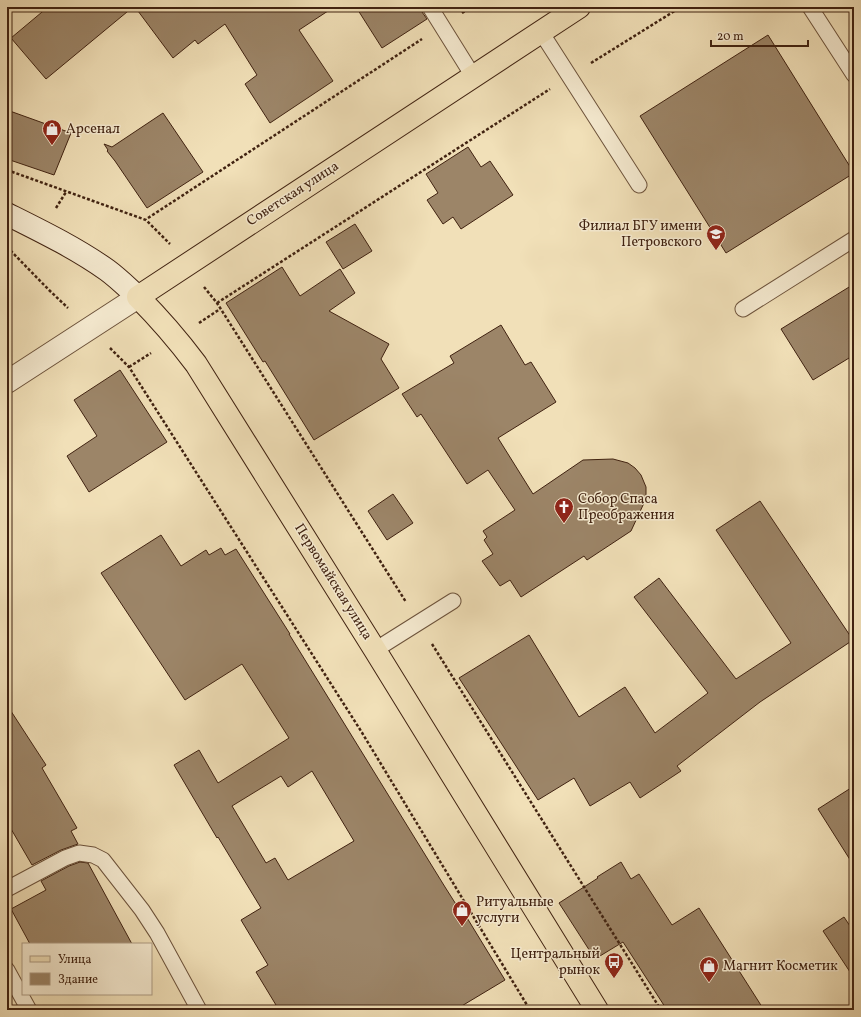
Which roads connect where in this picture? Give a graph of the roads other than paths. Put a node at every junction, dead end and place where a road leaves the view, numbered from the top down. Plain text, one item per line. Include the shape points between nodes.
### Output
1 (430, 7) edge
2 (579, 7) edge
3 (810, 7) edge
4 (541, 32) junction
5 (852, 66) edge
6 (473, 76) junction
7 (639, 185) dead end
8 (7, 214) edge
9 (854, 239) edge
10 (138, 296) junction
11 (744, 309) dead end
12 (7, 382) edge
13 (453, 601) dead end
14 (375, 650) junction
15 (7, 889) edge
16 (7, 970) edge
17 (29, 1010) edge
18 (199, 1010) edge
19 (597, 1010) edge

1 - 6 lane
2 - 4 main road, Советская улица
3 - 5 lane
4 - 6 main road, Советская улица
4 - 7 lane
6 - 10 main road, Советская улица
8 - 10 street, Первомайская улица via 77,251 108,271
9 - 11 lane
10 - 12 street, Советская улица
10 - 14 main road, Первомайская улица via 176,337 196,364
13 - 14 lane
14 - 19 main road, Первомайская улица
15 - 18 lane via 79,853 103,860 157,933
16 - 17 lane

